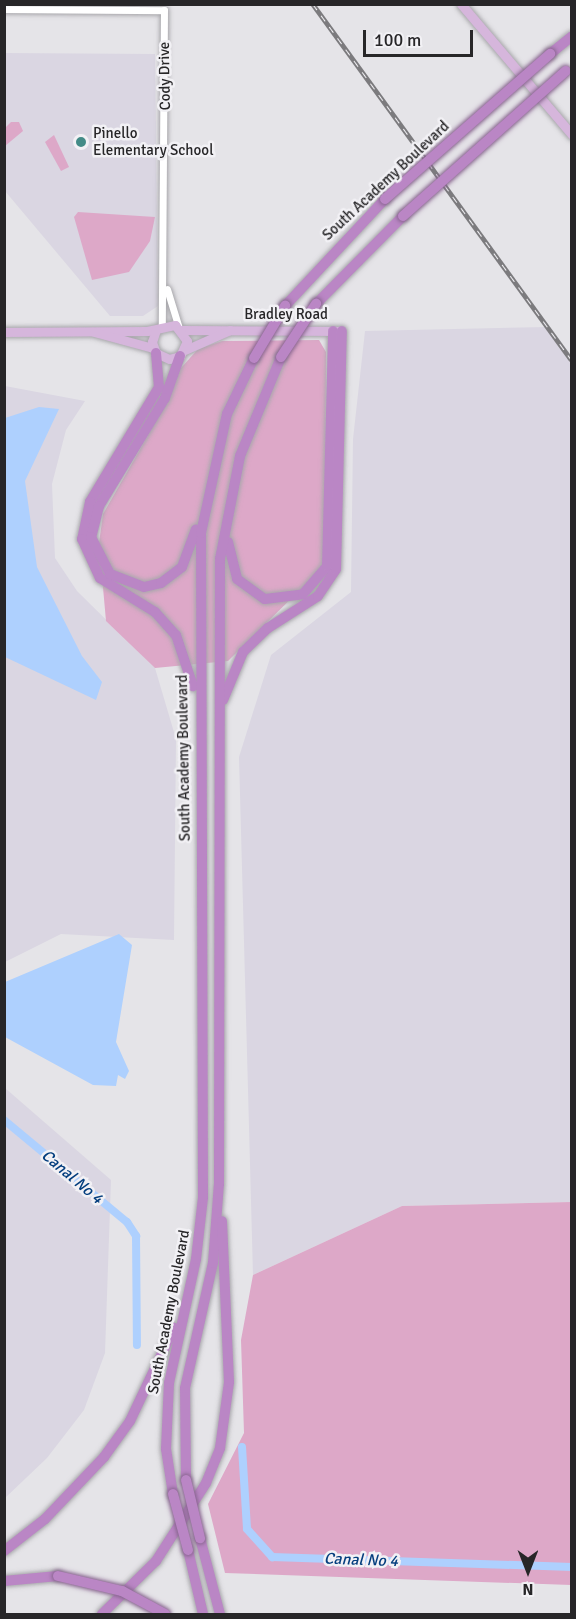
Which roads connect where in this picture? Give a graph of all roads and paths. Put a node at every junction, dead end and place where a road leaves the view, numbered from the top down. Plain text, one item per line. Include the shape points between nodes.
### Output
1 (461, 4) edge
2 (4, 9) edge
3 (572, 36) edge
4 (569, 69) edge
5 (572, 135) edge
6 (166, 286) junction
7 (159, 328) junction
8 (180, 328) junction
9 (230, 330) junction
10 (337, 331) junction
11 (4, 332) edge
12 (94, 332) junction
13 (154, 350) junction
14 (183, 353) junction
15 (227, 414) junction
16 (237, 466) junction
17 (199, 712) junction
18 (218, 727) junction
19 (219, 1184) junction
20 (187, 1297) junction
21 (4, 1551) edge
22 (4, 1581) edge
23 (102, 1614) edge
24 (165, 1614) edge
25 (203, 1614) edge
26 (220, 1614) edge

1 - 5 main road
2 - 6 street, Cody Drive via 164,10
3 - 15 highway, South Academy Boulevard, bridge via 385,199 285,306
4 - 16 highway, South Academy Boulevard, bridge via 403,216 316,304 281,357
6 - 7 street, Cody Drive
6 - 8 street, Cody Drive
7 - 8 main road, Bradley Road
7 - 12 main road, Bradley Road
7 - 13 main road
8 - 9 main road, Bradley Road
8 - 14 main road
9 - 10 main road, Bradley Road
9 - 14 main road, Bradley Road
10 - 16 highway via 330,556 318,582 303,594 265,599 242,587 232,571 228,548
10 - 18 highway via 336,569 318,596 268,628 243,652 226,686
11 - 12 main road, Bradley Road
12 - 13 main road, Bradley Road
13 - 14 main road, Bradley Road via 169,359
13 - 17 highway via 159,387 90,502 82,539 100,578 154,612 177,635
14 - 15 highway via 165,398 94,515 93,549 110,574 144,586 161,583 182,567 192,545 210,456
15 - 17 highway, South Academy Boulevard via 201,533
16 - 18 highway, South Academy Boulevard via 220,559
17 - 20 highway, South Academy Boulevard via 203,1198
18 - 19 highway, South Academy Boulevard
19 - 23 highway via 229,1382 220,1448 206,1483 162,1553
19 - 26 highway, South Academy Boulevard, bridge via 213,1263 185,1388 186,1479
20 - 21 highway via 130,1421 78,1487
20 - 25 highway, South Academy Boulevard, bridge via 167,1402 173,1494
22 - 24 highway, bridge via 58,1576 122,1591

